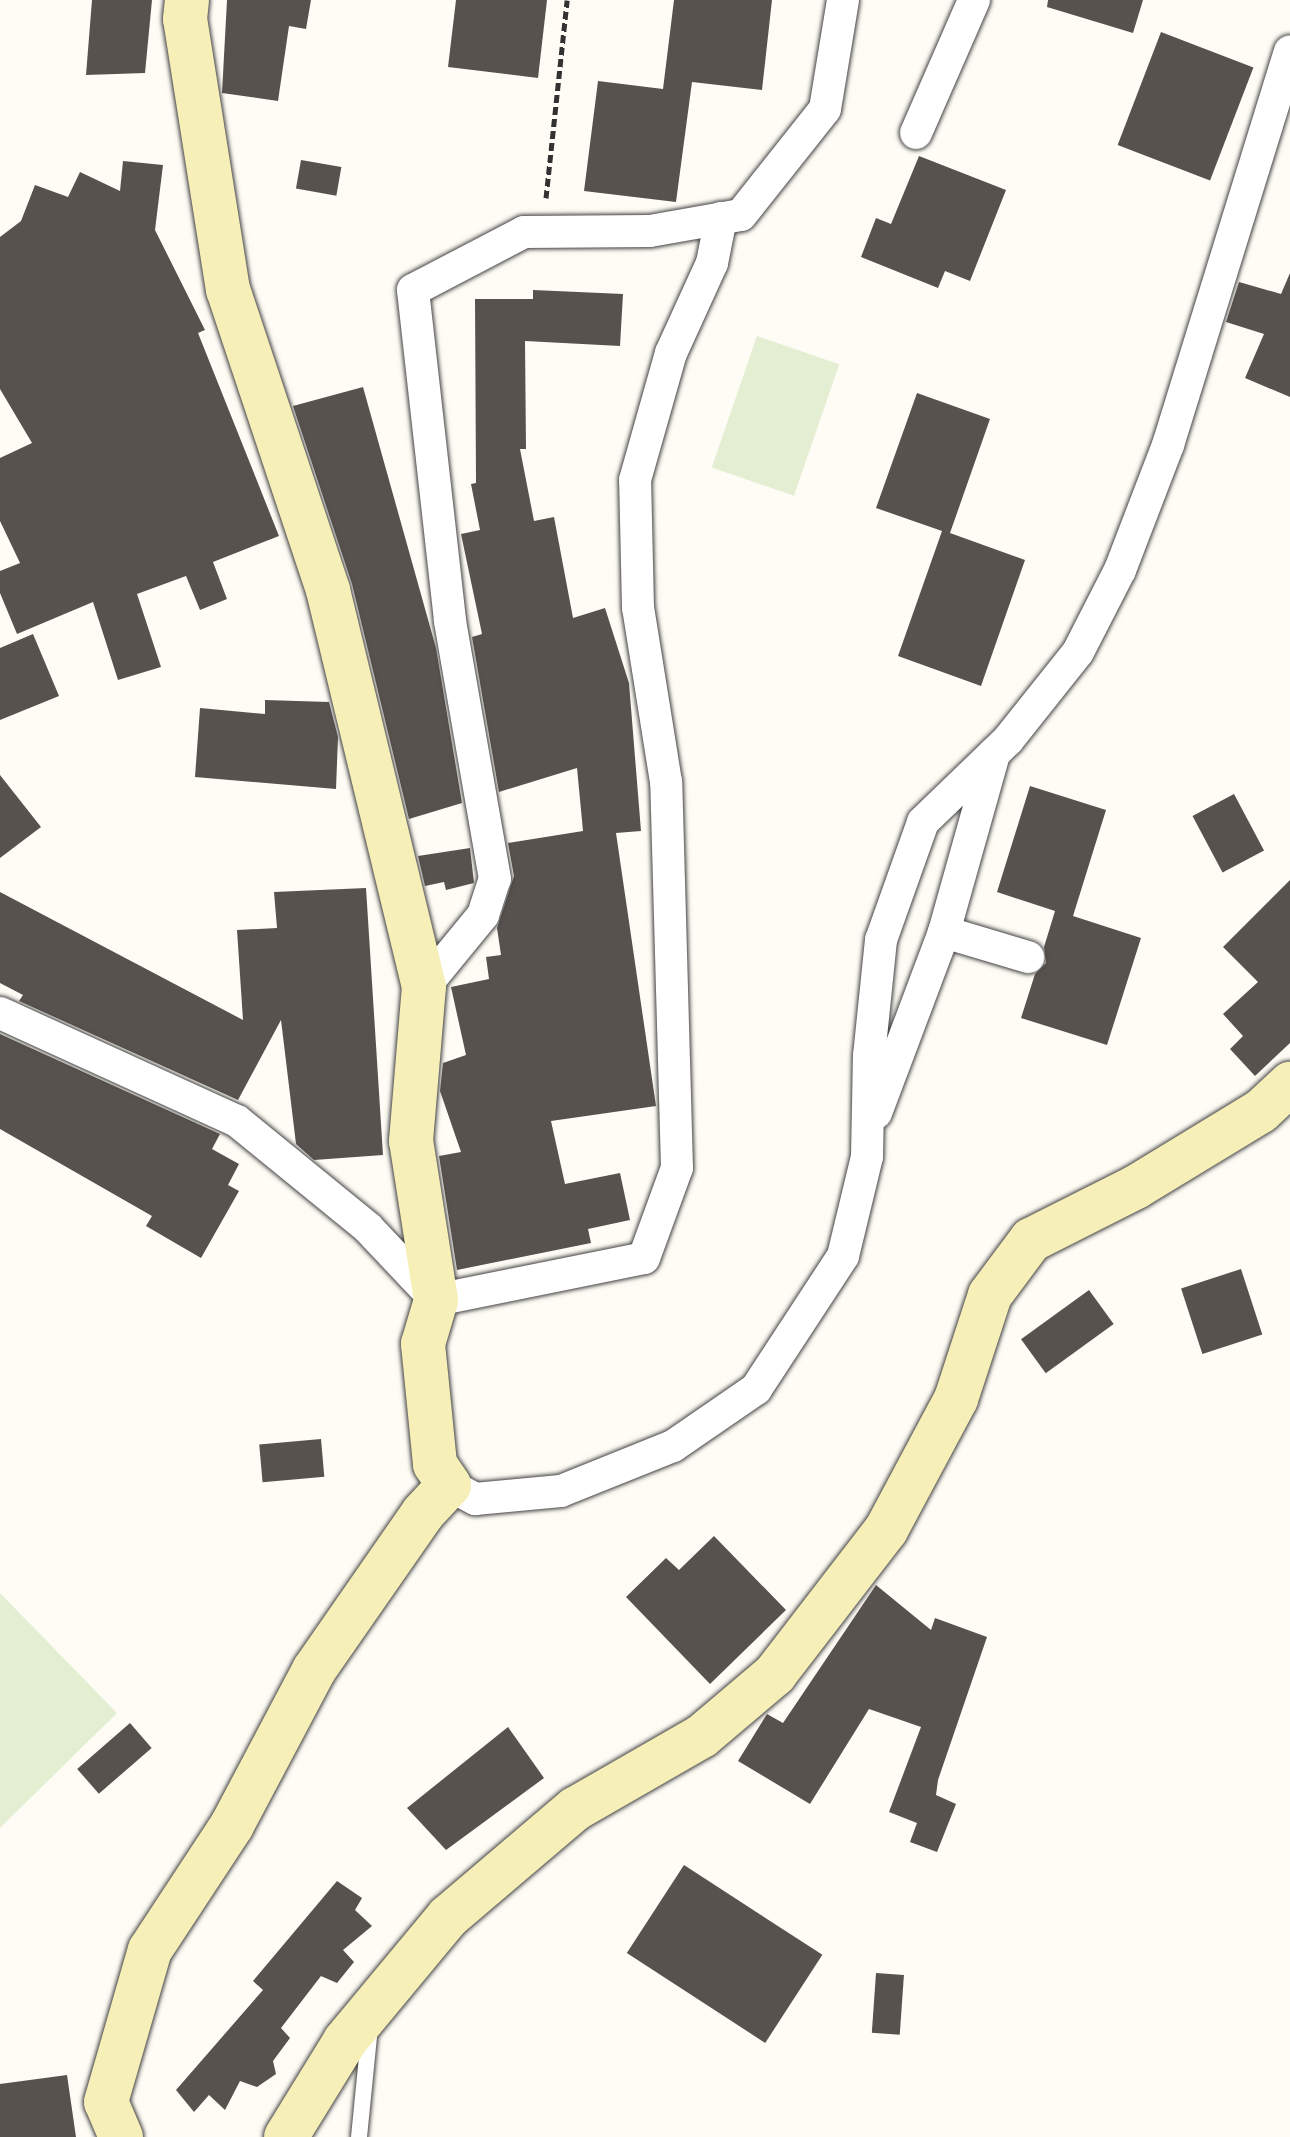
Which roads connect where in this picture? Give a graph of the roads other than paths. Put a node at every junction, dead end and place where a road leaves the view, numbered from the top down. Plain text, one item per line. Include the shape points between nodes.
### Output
1 (187, 0) edge
2 (843, 0) edge
3 (974, 0) edge
4 (1290, 52) edge
5 (916, 133) dead end
6 (721, 218) junction
7 (994, 753) junction
8 (944, 932) junction
9 (1028, 957) dead end
10 (424, 987) junction
11 (0, 1013) edge
12 (1290, 1084) edge
13 (868, 1136) junction
14 (436, 1300) junction
15 (449, 1485) junction
16 (372, 2009) junction
17 (121, 2137) edge
18 (286, 2137) edge
19 (359, 2137) edge

1 - 10 street via 185,19 228,290 328,590
2 - 6 street via 825,109 741,215
3 - 5 street
4 - 7 street via 1168,445 1120,570 1078,652
6 - 10 street via 650,231 524,232 413,290 450,620 495,879 483,915
6 - 14 street via 712,263 671,353 635,480 638,608 666,782 677,1168 644,1258
7 - 8 street
7 - 13 street via 923,822 881,940
8 - 9 street
8 - 13 street
10 - 14 street via 411,1141
11 - 14 street via 237,1121 368,1228
12 - 16 street via 1261,1111 1136,1187 1031,1240 990,1295 956,1399 886,1530 775,1674 702,1736 575,1809 448,1917
13 - 15 street via 843,1256 756,1389 673,1446 561,1491 475,1499
14 - 15 street via 423,1344 435,1464
15 - 17 street via 423,1513 314,1670 232,1825 150,1950 106,2102
16 - 18 street
16 - 19 lane

